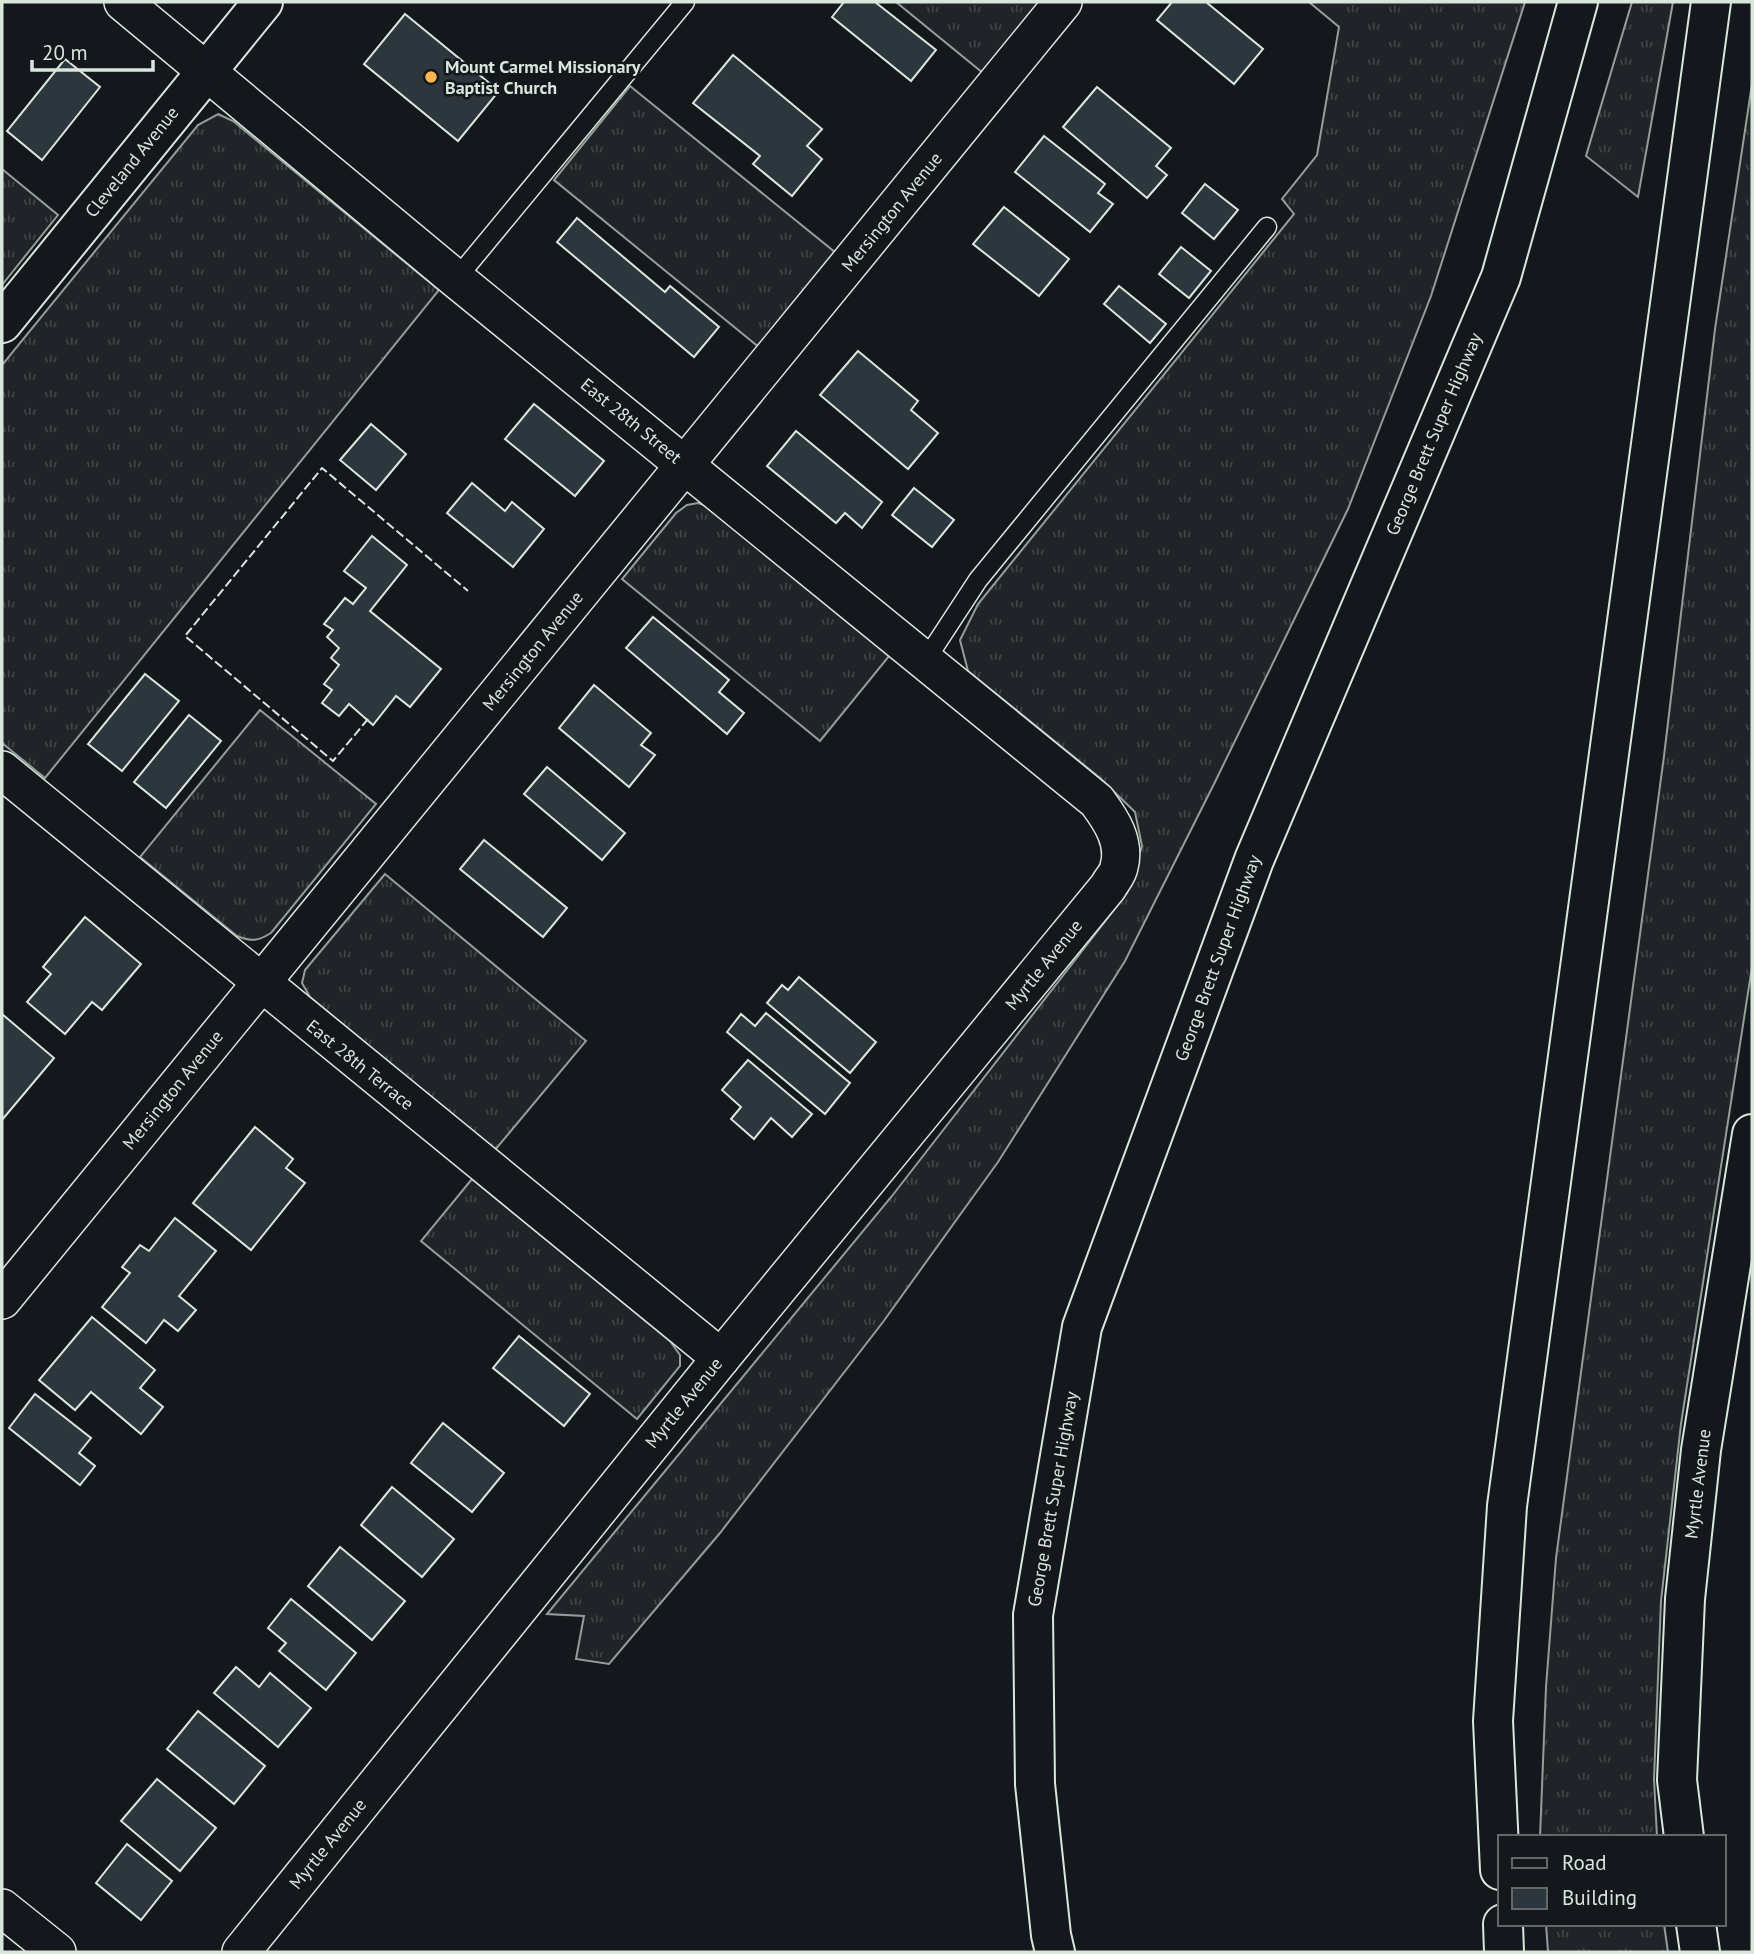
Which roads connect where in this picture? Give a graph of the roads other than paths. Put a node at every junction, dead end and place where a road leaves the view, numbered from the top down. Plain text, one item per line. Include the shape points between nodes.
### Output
1 (123, 2) edge
2 (263, 2) edge
3 (685, 2) edge
4 (1063, 2) edge
5 (1578, 2) edge
6 (1711, 2) edge
7 (206, 70) junction
8 (1267, 227) dead end
9 (456, 279) junction
10 (2, 323) edge
11 (685, 466) junction
12 (925, 661) junction
13 (2, 770) edge
14 (1119, 852) joint
15 (261, 983) junction
16 (1752, 1134) edge
17 (2, 1300) edge
18 (720, 1358) junction
19 (1498, 1835) edge
20 (1684, 1835) edge
21 (2, 1908) edge
22 (1503, 1926) edge
23 (1696, 1926) edge
24 (57, 1952) edge
25 (241, 1952) edge
26 (1055, 1952) edge
27 (1504, 1952) edge
28 (1700, 1952) edge

1 - 7 street, East 28th Street
2 - 7 main road, Cleveland Avenue
3 - 9 lane
4 - 11 street, Mersington Avenue
5 - 26 main road, George Brett Super Highway via 1501,277 1254,860 1082,1327 1033,1615 1035,1784
6 - 19 main road via 1507,1506 1493,1721
7 - 9 street, East 28th Street
7 - 10 main road, Cleveland Avenue
8 - 12 lane via 978,580
9 - 11 street, East 28th Street
11 - 12 street, East 28th Street
11 - 15 street, Mersington Avenue
12 - 14 street, East 28th Street via 1097,801 1116,828
13 - 15 street, East 28th Terrace
14 - 18 street, Myrtle Avenue via 1119,867 1108,887
15 - 17 street, Mersington Avenue
15 - 18 street, East 28th Terrace
16 - 20 main road, Myrtle Avenue via 1701,1450 1685,1599 1676,1780
18 - 25 street, Myrtle Avenue
21 - 24 street
22 - 27 main road
23 - 28 main road

